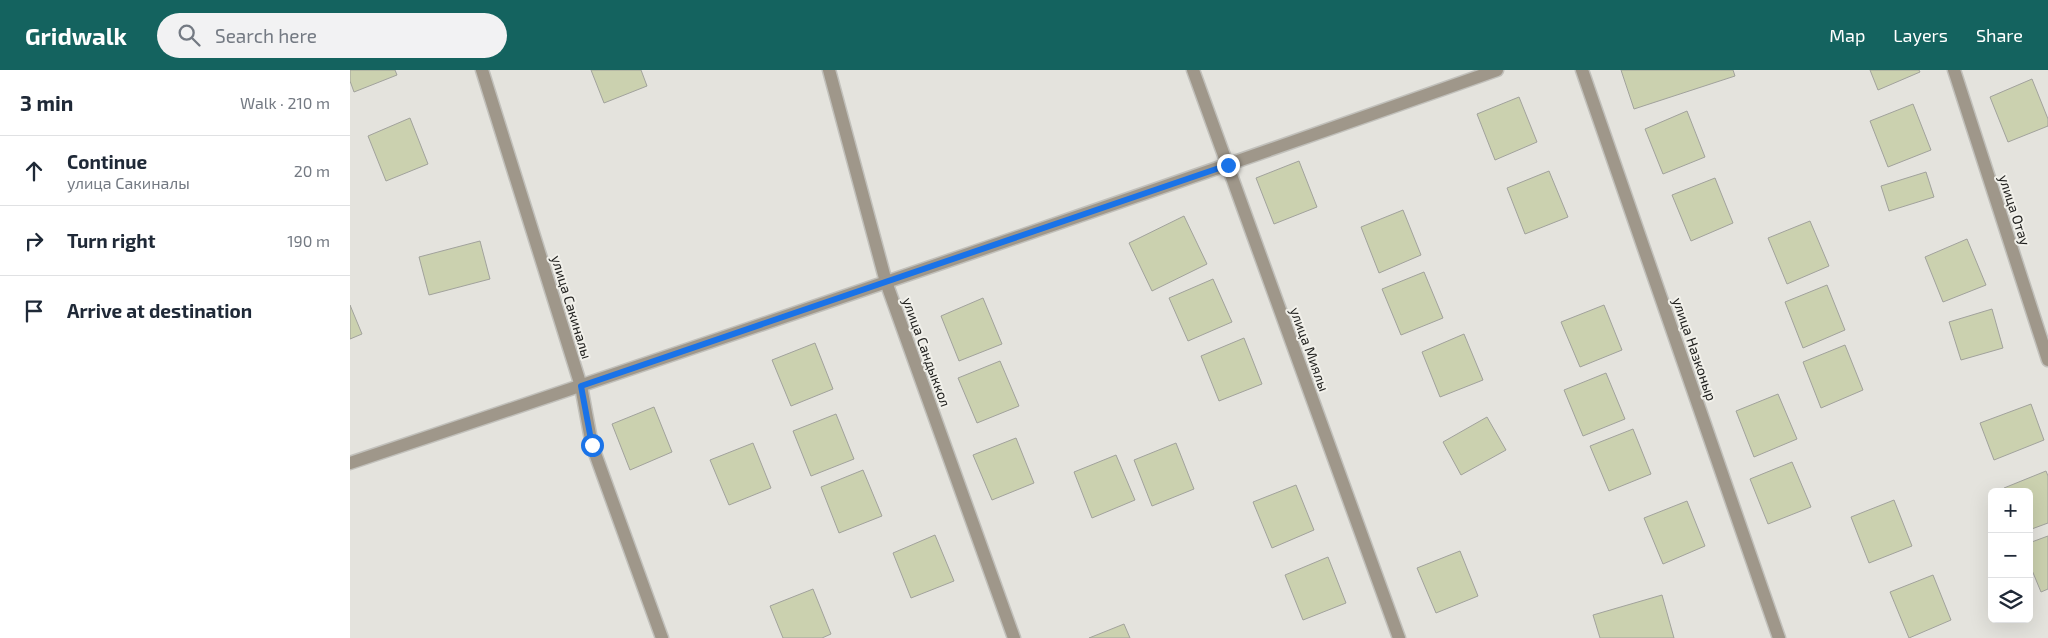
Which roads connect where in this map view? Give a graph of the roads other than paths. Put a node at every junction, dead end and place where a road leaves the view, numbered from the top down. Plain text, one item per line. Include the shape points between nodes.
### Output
1 (482, 70) edge
2 (829, 70) edge
3 (1193, 70) edge
4 (1497, 70) edge
5 (1582, 70) edge
6 (1954, 70) edge
7 (1228, 165) junction
8 (886, 282) junction
9 (2048, 360) edge
10 (581, 386) junction
11 (350, 463) edge
12 (662, 638) edge
13 (1014, 638) edge
14 (1399, 638) edge
15 (1779, 638) edge

1 - 10 street, улица Сакиналы
2 - 8 street, улица Сандыккол
3 - 7 street, улица Миялы
4 - 7 street
5 - 15 street, улица Назконыр
6 - 9 street, улица Отау
7 - 8 street
7 - 14 street, улица Миялы
8 - 10 street
8 - 13 street, улица Сандыккол
10 - 11 street
10 - 12 street, улица Сакиналы via 592,445

